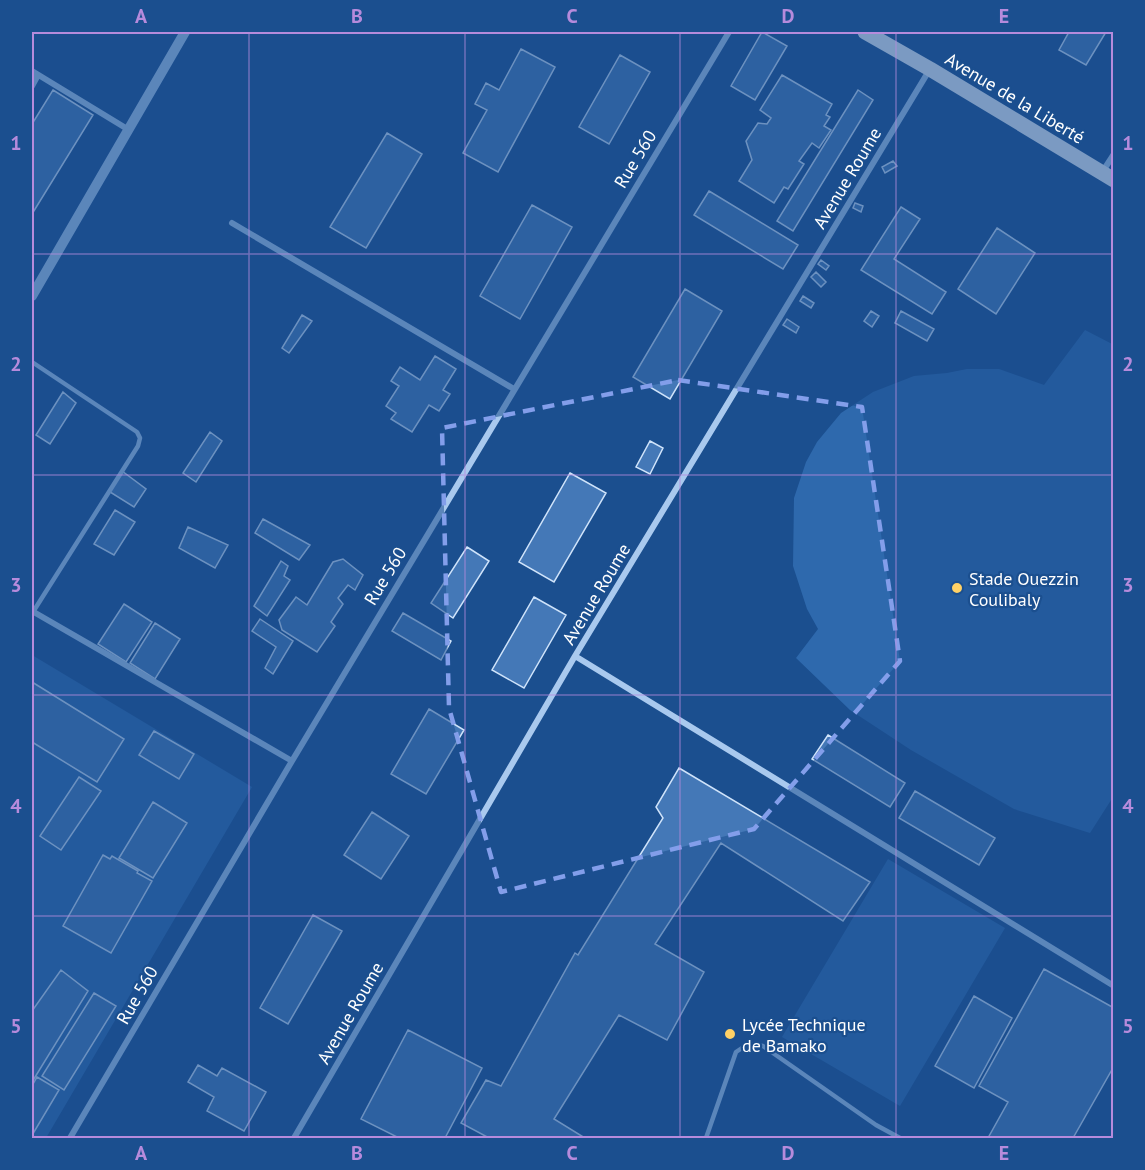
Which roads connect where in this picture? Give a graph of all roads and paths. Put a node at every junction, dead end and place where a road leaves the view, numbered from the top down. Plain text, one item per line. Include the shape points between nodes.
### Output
1 (185, 32) edge
2 (729, 32) edge
3 (865, 32) edge
4 (930, 69) junction
5 (32, 71) edge
6 (38, 75) junction
7 (32, 86) edge
8 (129, 130) junction
9 (1113, 154) edge
10 (1108, 177) edge
11 (232, 223) dead end
12 (32, 296) edge
13 (32, 362) edge
14 (514, 388) junction
15 (32, 611) edge
16 (575, 656) junction
17 (292, 761) junction
18 (1113, 986) edge
19 (70, 1138) edge
20 (294, 1138) edge
21 (706, 1138) edge
22 (900, 1138) edge

1 - 8 street
2 - 14 street, Rue 560
3 - 4 main road, Avenue de la Liberté
4 - 10 main road, Avenue de la Liberté
4 - 16 street, Avenue Roume
5 - 6 street
6 - 7 street
6 - 8 street
8 - 12 street
9 - 10 street
11 - 14 street
13 - 15 lane via 141,438
14 - 17 street, Rue 560
15 - 17 street
16 - 18 street
16 - 20 street, Avenue Roume
17 - 19 street, Rue 560
21 - 22 lane via 736,1052 748,1044 763,1046

